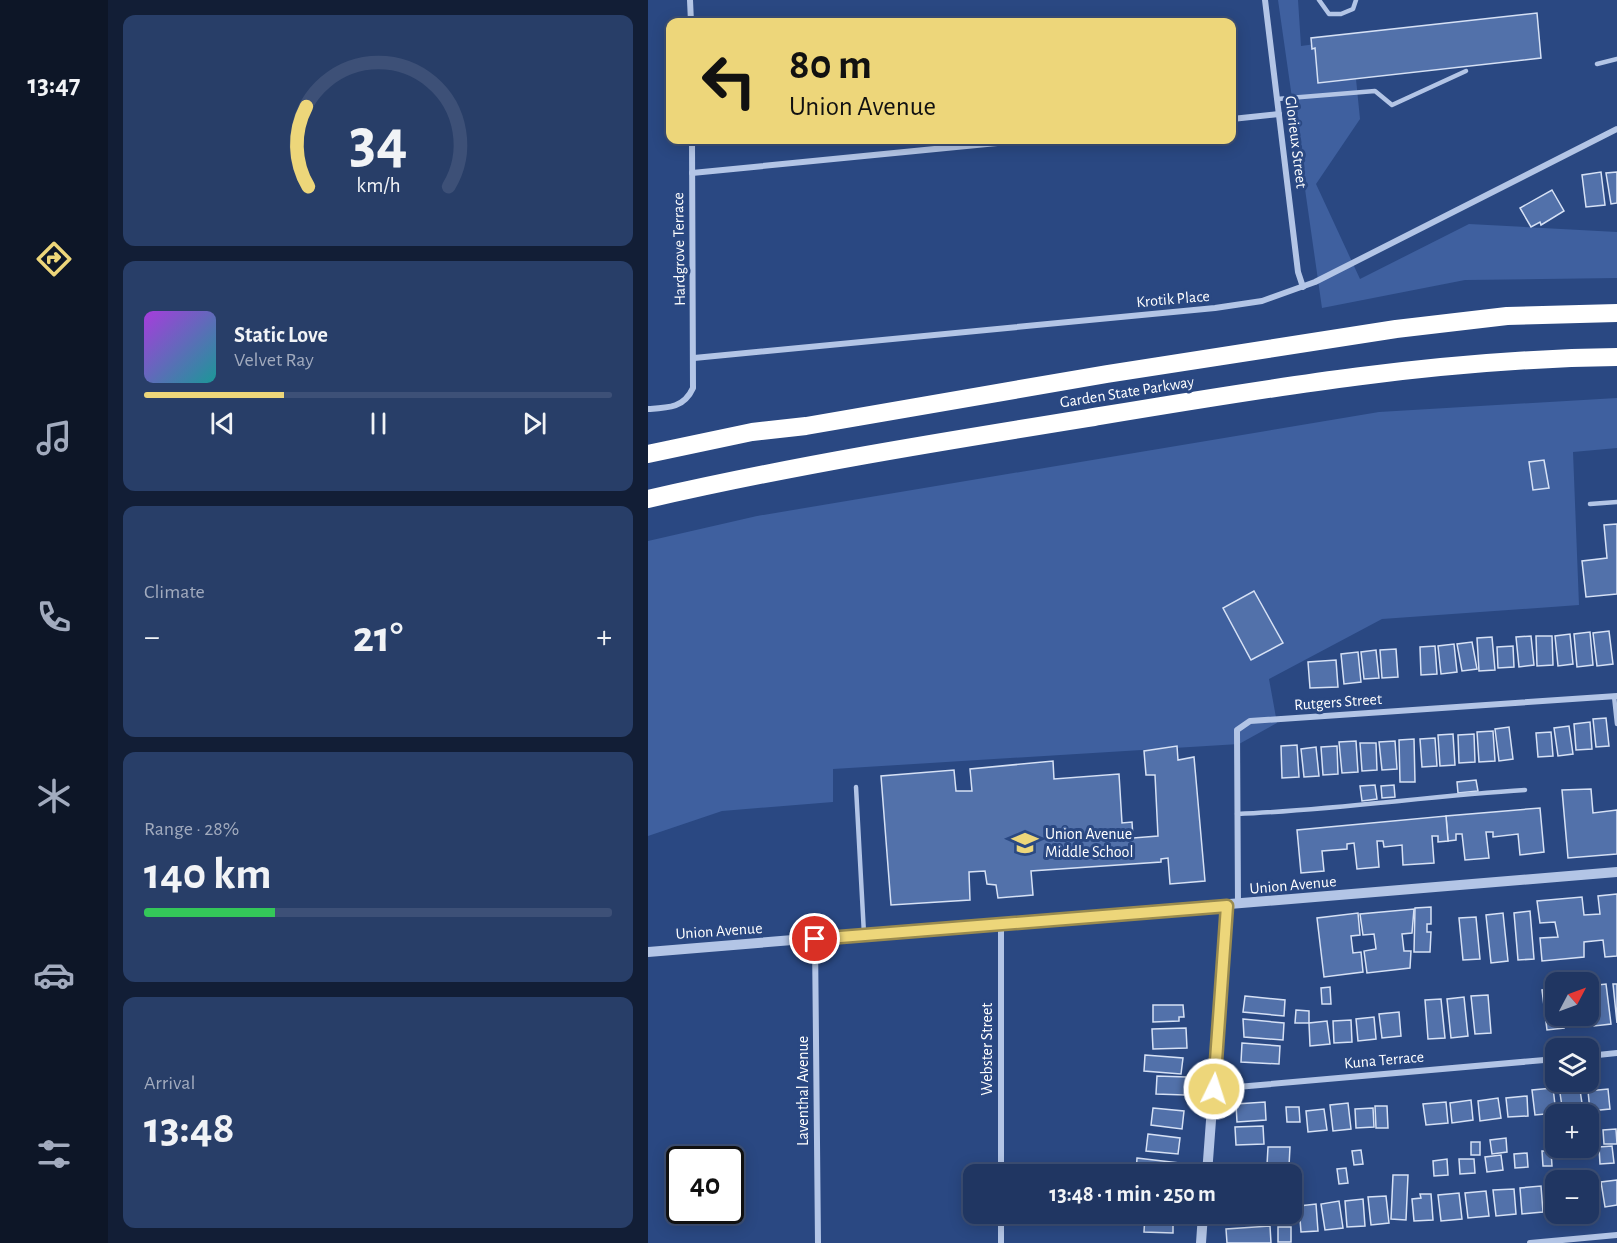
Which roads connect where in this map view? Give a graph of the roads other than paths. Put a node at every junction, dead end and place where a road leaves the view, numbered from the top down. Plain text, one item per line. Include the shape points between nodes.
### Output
1 (690, 0) edge
2 (1265, 0) edge
3 (1319, 0) edge
4 (1356, 0) edge
5 (691, 18) edge
6 (1617, 59) edge
7 (1597, 64) dead end
8 (1466, 71) dead end
9 (1277, 99) junction
10 (1279, 114) junction
11 (1236, 119) edge
12 (1617, 129) edge
13 (692, 144) edge
14 (986, 144) edge
15 (692, 173) junction
16 (1303, 287) junction
17 (1617, 313) edge
18 (694, 357) junction
19 (1617, 357) edge
20 (648, 409) edge
21 (648, 454) edge
22 (648, 499) edge
23 (1617, 502) edge
24 (1590, 504) dead end
25 (1615, 696) edge
26 (1617, 724) edge
27 (856, 787) dead end
28 (1526, 790) dead end
29 (1237, 814) junction
30 (1617, 872) edge
31 (1232, 905) junction
32 (1001, 924) junction
33 (864, 935) junction
34 (815, 939) junction
35 (648, 952) edge
36 (1617, 1053) edge
37 (1599, 1055) edge
38 (1545, 1060) edge
39 (1214, 1089) junction
40 (1001, 1164) edge
41 (1208, 1164) edge
42 (1001, 1224) edge
43 (1202, 1224) edge
44 (1617, 1235) edge
45 (818, 1243) edge
46 (1001, 1243) edge
47 (1201, 1243) edge
48 (1530, 1243) edge

1 - 5 street
2 - 9 street, Glorieux Street
3 - 4 lane via 1329,14 1341,14 1353,9
6 - 7 lane
8 - 9 lane via 1392,105 1375,91
9 - 10 street, Glorieux Street
10 - 11 street
10 - 16 street, Glorieux Street
12 - 16 street, Krotik Place
13 - 15 street, Hardgrove Terrace
14 - 15 street
15 - 18 street, Hardgrove Terrace
16 - 18 street, Krotik Place via 1262,301 1215,308
17 - 21 highway, Garden State Parkway via 1507,316 1360,334 752,432
18 - 20 street, Hardgrove Terrace via 693,388 685,401
19 - 22 highway, Garden State Parkway via 1448,365 1278,386 904,448
23 - 24 lane
25 - 26 lane
25 - 29 street, Rutgers Street via 1250,721 1237,730
27 - 33 lane
28 - 29 lane
29 - 31 street, Rutgers Street
30 - 31 street, Union Avenue
31 - 32 street, Union Avenue
31 - 39 street
32 - 33 street, Union Avenue
32 - 40 street, Webster Street
33 - 34 street, Union Avenue
34 - 35 street, Union Avenue
34 - 45 street, Laventhal Avenue
36 - 37 street
38 - 39 street, Kuna Terrace
39 - 41 street
42 - 46 street
43 - 47 street
44 - 48 street

